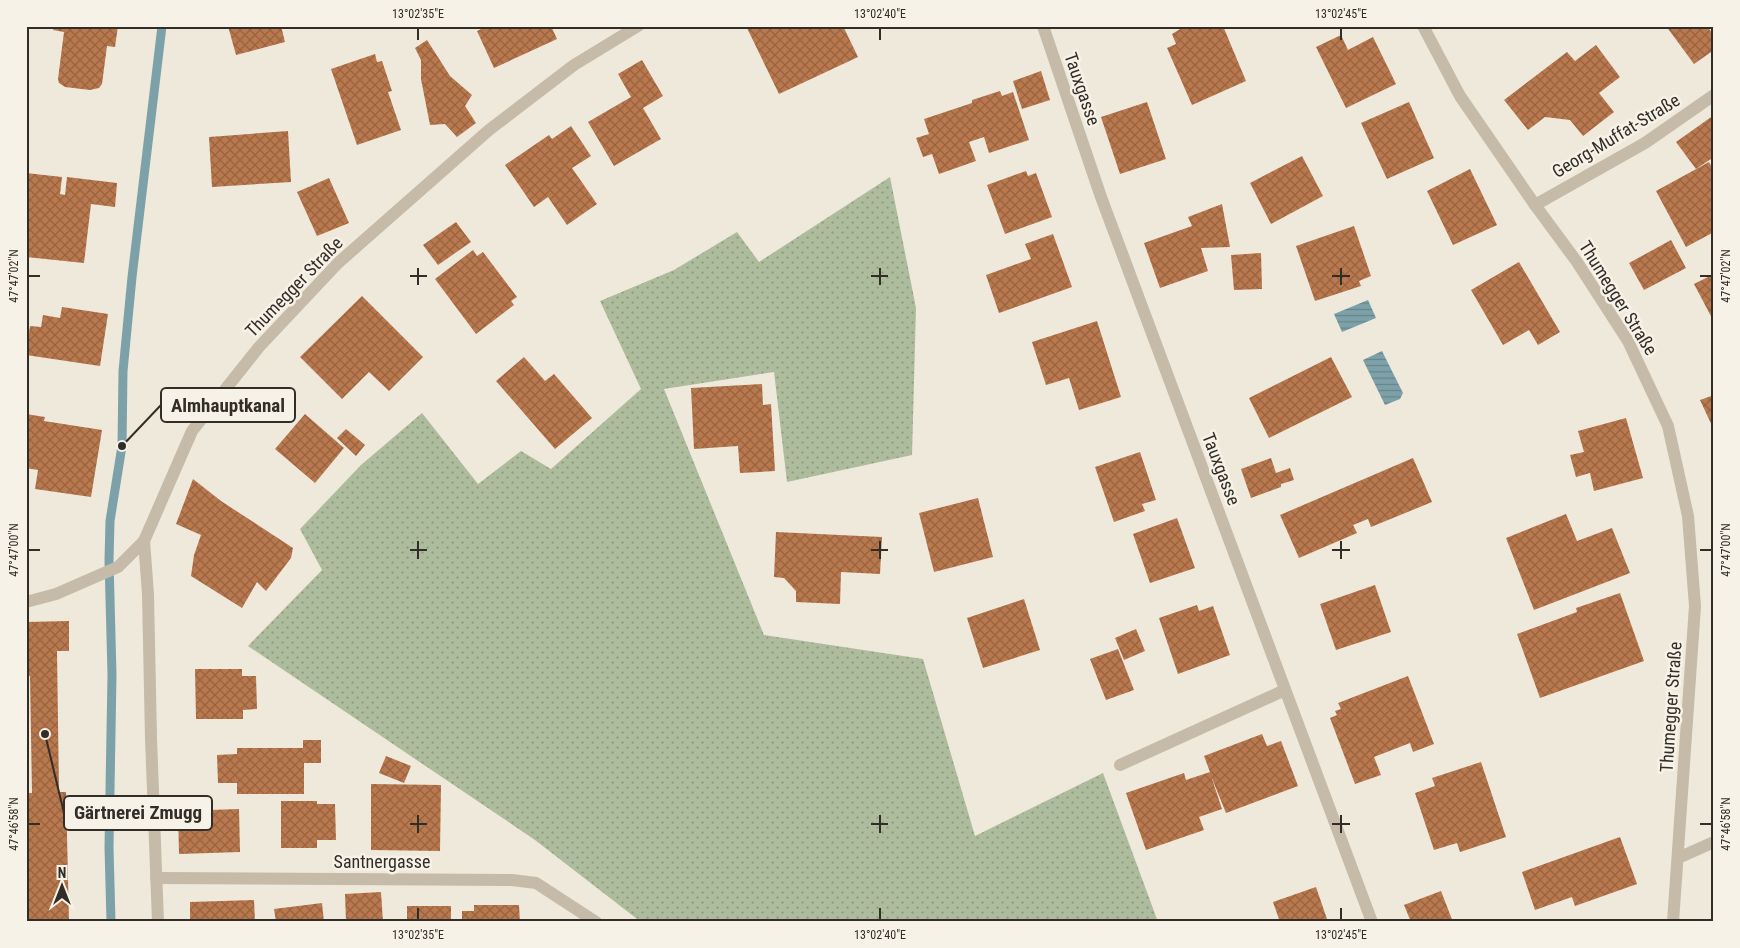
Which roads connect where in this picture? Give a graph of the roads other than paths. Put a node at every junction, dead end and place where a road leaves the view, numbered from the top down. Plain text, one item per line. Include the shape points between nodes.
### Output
1 (638, 26) edge
2 (1043, 26) edge
3 (1423, 26) edge
4 (1714, 95) edge
5 (1534, 205) junction
6 (144, 541) junction
7 (26, 602) edge
8 (1285, 690) junction
9 (1120, 765) dead end
10 (1714, 842) edge
11 (1678, 858) junction
12 (156, 878) junction
13 (158, 922) edge
14 (596, 922) edge
15 (1372, 922) edge
16 (1674, 922) edge

1 - 6 street, Thumegger Straße via 574,65 489,130 338,263 259,347 192,430
2 - 8 street, Tauxgasse via 1101,198
3 - 5 street, Thumegger Straße via 1460,96
4 - 5 street, Georg-Muffat-Straße via 1646,143
5 - 11 street, Thumegger Straße via 1577,262 1628,341 1668,426 1688,516 1695,606
6 - 7 street, Thumegger Straße via 118,567 56,594
6 - 12 street
8 - 9 street
8 - 15 street, Tauxgasse
10 - 11 street
11 - 16 street, Thumegger Straße
12 - 13 street
12 - 14 street, Santnergasse via 512,880 536,884

